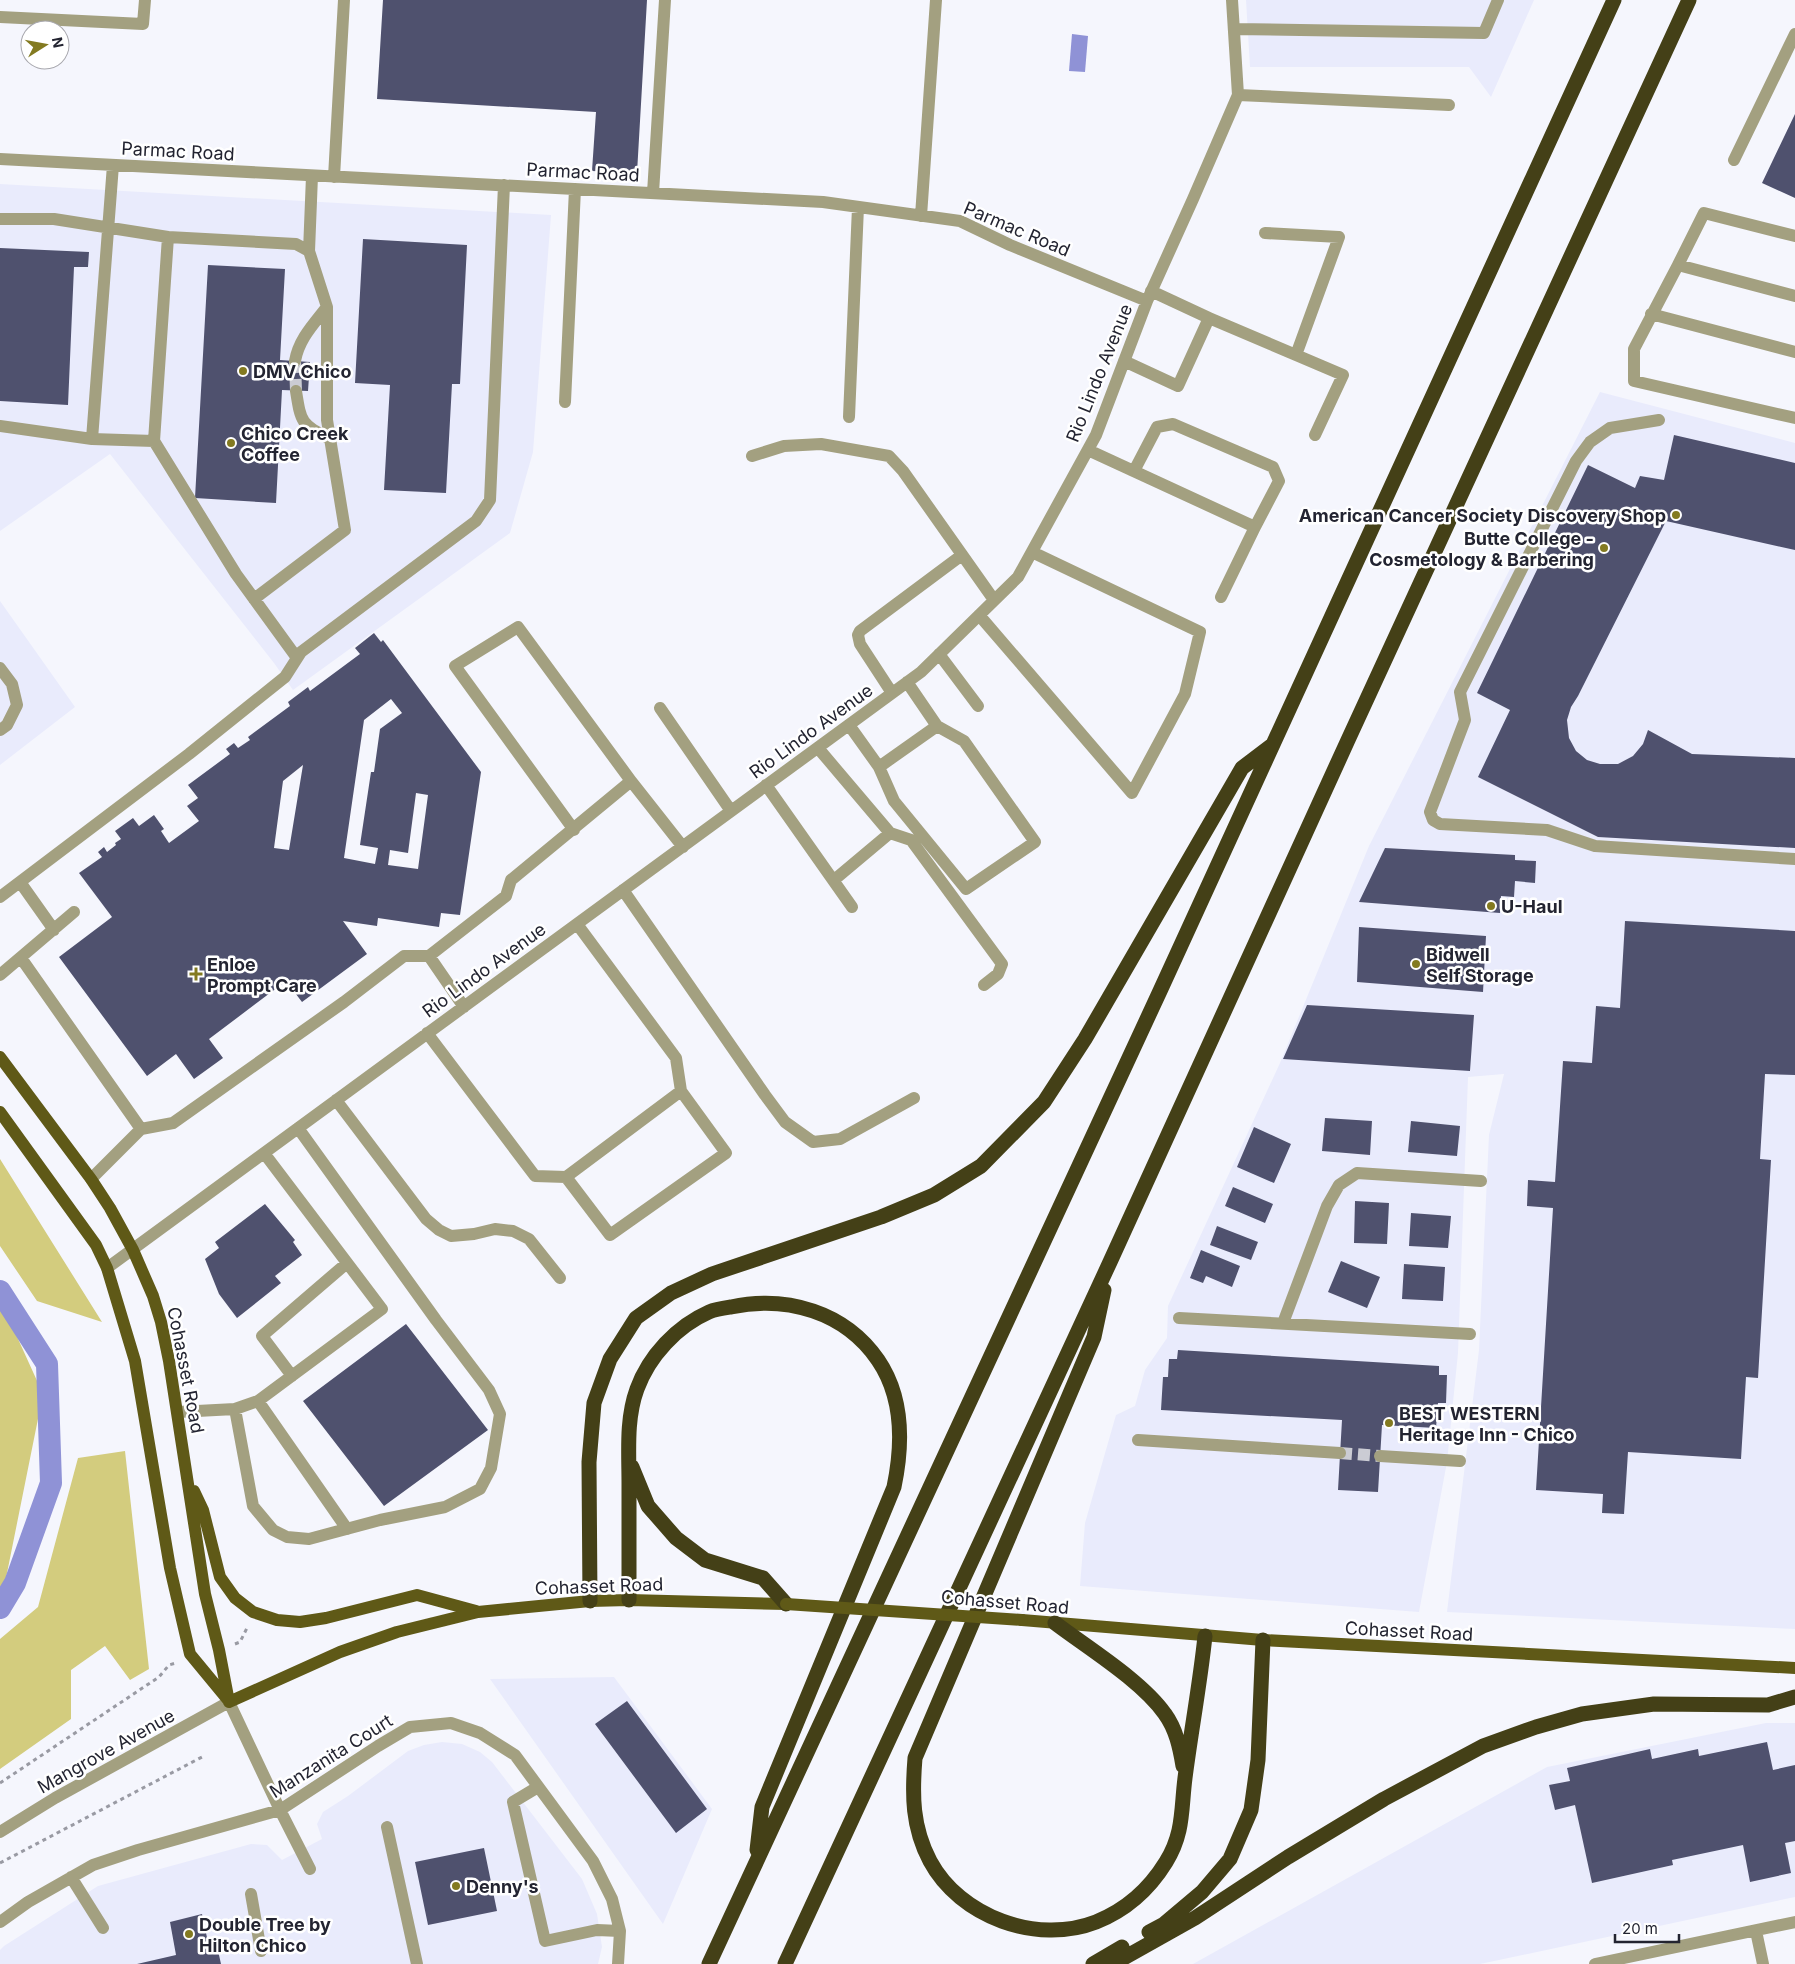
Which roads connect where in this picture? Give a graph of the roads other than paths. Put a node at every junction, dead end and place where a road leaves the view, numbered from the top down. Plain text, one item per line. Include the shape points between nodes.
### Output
1 (145, 0) edge
2 (344, 0) edge
3 (665, 0) edge
4 (936, 0) edge
5 (1232, 0) edge
6 (1498, 0) edge
7 (1614, 0) edge
8 (1689, 0) edge
9 (0, 17) edge
10 (1234, 29) junction
11 (1795, 34) edge
12 (1238, 95) junction
13 (1449, 105) dead end
14 (0, 159) edge
15 (1734, 160) dead end
16 (112, 165) junction
17 (312, 176) junction
18 (334, 177) junction
19 (504, 185) junction
20 (575, 189) junction
21 (653, 193) junction
22 (858, 207) junction
23 (921, 216) junction
24 (0, 219) edge
25 (107, 227) junction
26 (1265, 233) dead end
27 (1795, 236) edge
28 (168, 237) junction
29 (310, 251) junction
30 (1678, 265) junction
31 (1149, 296) junction
32 (1795, 296) edge
33 (327, 307) junction
34 (1651, 314) junction
35 (1210, 318) junction
36 (1795, 352) edge
37 (1296, 355) junction
38 (295, 361) tunnel mouth
39 (1124, 361) junction
40 (296, 391) tunnel mouth
41 (565, 402) dead end
42 (849, 417) dead end
43 (1795, 418) edge
44 (1659, 420) dead end
45 (0, 426) edge
46 (1315, 435) dead end
47 (92, 439) junction
48 (330, 439) junction
49 (154, 441) junction
50 (1088, 450) junction
51 (752, 456) dead end
52 (1134, 471) junction
53 (1255, 527) junction
54 (1032, 552) junction
55 (962, 555) junction
56 (1221, 598) dead end
57 (254, 599) junction
58 (994, 600) junction
59 (979, 615) junction
60 (939, 654) junction
61 (297, 658) junction
62 (0, 668) edge
63 (907, 682) junction
64 (892, 693) junction
65 (978, 706) dead end
66 (660, 708) dead end
67 (849, 725) junction
68 (937, 726) junction
69 (0, 730) edge
70 (1272, 745) junction
71 (818, 748) junction
72 (879, 766) junction
73 (631, 781) junction
74 (766, 786) junction
75 (731, 811) junction
76 (574, 830) junction
77 (890, 833) junction
78 (683, 846) junction
79 (934, 849) junction
80 (924, 858) junction
81 (1795, 859) edge
82 (834, 880) junction
83 (20, 882) junction
84 (623, 890) junction
85 (0, 897) edge
86 (852, 907) dead end
87 (74, 912) dead end
88 (577, 924) junction
89 (54, 930) junction
90 (429, 956) junction
91 (21, 958) junction
92 (0, 975) edge
93 (984, 985) dead end
94 (464, 1007) junction
95 (427, 1033) junction
96 (0, 1057) edge
97 (681, 1091) junction
98 (914, 1098) dead end
99 (336, 1100) junction
100 (0, 1112) edge
101 (298, 1128) junction
102 (141, 1130) junction
103 (264, 1153) junction
104 (566, 1178) junction
105 (91, 1179) junction
106 (1481, 1181) dead end
107 (133, 1250) junction
108 (1110, 1262) junction
109 (347, 1263) junction
110 (108, 1268) junction
111 (560, 1278) dead end
112 (1179, 1318) dead end
113 (1283, 1323) junction
114 (1470, 1334) dead end
115 (292, 1376) junction
116 (258, 1401) junction
117 (235, 1409) junction
118 (178, 1412) junction
119 (1138, 1440) dead end
120 (1340, 1453) tunnel mouth
121 (1380, 1456) tunnel mouth
122 (629, 1461) junction
123 (1460, 1461) dead end
124 (186, 1476) junction
125 (348, 1529) junction
126 (629, 1600) junction
127 (590, 1601) junction
128 (786, 1604) junction
129 (478, 1612) junction
130 (1054, 1623) junction
131 (1205, 1636) junction
132 (1263, 1640) junction
133 (1795, 1668) edge
134 (1795, 1697) edge
135 (229, 1702) junction
136 (1185, 1779) junction
137 (538, 1786) junction
138 (280, 1810) junction
139 (387, 1827) dead end
140 (0, 1832) edge
141 (755, 1865) junction
142 (310, 1869) dead end
143 (71, 1877) junction
144 (251, 1894) dead end
145 (0, 1922) edge
146 (1795, 1922) edge
147 (103, 1928) dead end
148 (620, 1931) junction
149 (1756, 1931) junction
150 (261, 1950) dead end
151 (416, 1964) edge
152 (618, 1964) edge
153 (709, 1964) edge
154 (785, 1964) edge
155 (1093, 1964) edge
156 (1113, 1964) edge
157 (1595, 1964) edge
158 (1763, 1964) edge

1 - 9 street via 143,24
2 - 18 street
3 - 21 street
4 - 23 street
5 - 10 street, Rio Lindo Avenue
6 - 10 street via 1484,33
7 - 70 highway
8 - 108 highway
10 - 12 street, Rio Lindo Avenue
11 - 15 street
12 - 13 street
12 - 31 street, Rio Lindo Avenue
14 - 16 street, Parmac Road
16 - 17 street, Parmac Road
16 - 25 street
17 - 18 street, Parmac Road
17 - 29 street
18 - 19 street, Parmac Road
19 - 20 street, Parmac Road
19 - 61 street via 490,500 476,521
20 - 21 street, Parmac Road
20 - 41 street
21 - 22 street, Parmac Road via 823,202
22 - 23 street, Parmac Road
22 - 42 street
23 - 31 street, Parmac Road via 960,221 1010,246
24 - 25 street via 54,219
25 - 28 street
25 - 47 street
26 - 37 street via 1338,237
27 - 30 street via 1704,213
28 - 29 street via 296,244
28 - 49 street
29 - 33 street
30 - 32 street
30 - 34 street
31 - 35 street, Parmac Road
31 - 39 street, Rio Lindo Avenue
33 - 38 street via 302,338
33 - 48 street via 327,420
34 - 36 street
34 - 43 street via 1634,349 1634,380
35 - 37 street, Parmac Road
35 - 39 street via 1178,386
37 - 46 street, Parmac Road via 1343,375
39 - 50 street, Rio Lindo Avenue
40 - 48 street via 300,415 306,426
44 - 81 street via 1610,428 1590,442 1576,461 1460,692 1465,720 1430,812 1433,820 1440,824 1547,830 1595,846
45 - 47 street
47 - 49 street
48 - 57 street via 345,530
49 - 57 street
50 - 52 street
50 - 54 street, Rio Lindo Avenue
51 - 55 street via 784,446 821,444 889,456
52 - 53 street
52 - 53 street via 1158,427 1174,424 1273,467 1279,481
53 - 56 street
54 - 58 street, Rio Lindo Avenue via 1018,577
54 - 59 street via 1200,632 1186,694 1132,793
55 - 58 street
55 - 64 street via 858,634 860,644
57 - 61 street
58 - 59 street, Rio Lindo Avenue
59 - 60 street, Rio Lindo Avenue
60 - 63 street, Rio Lindo Avenue
60 - 65 street
61 - 83 street via 284,677 189,754
62 - 69 street via 12,684 17,705 7,725
63 - 64 street, Rio Lindo Avenue
63 - 68 street
64 - 67 street, Rio Lindo Avenue
66 - 75 street
67 - 71 street, Rio Lindo Avenue
67 - 72 street
68 - 72 street
68 - 79 street via 964,742 1035,842 966,889
70 - 127 highway via 1242,768 1085,1040 1044,1102 981,1166 934,1195 881,1217 704,1278 670,1293 636,1318 610,1359 594,1403 590,1462
70 - 141 highway
71 - 74 street, Rio Lindo Avenue
71 - 77 street
72 - 79 street via 894,801
73 - 76 street
73 - 76 street via 518,627 455,666
73 - 78 street
74 - 75 street, Rio Lindo Avenue
74 - 82 street
75 - 78 street, Rio Lindo Avenue
76 - 90 street via 511,880 506,896
77 - 80 street via 911,840
77 - 82 street
78 - 84 street, Rio Lindo Avenue
79 - 80 street
80 - 93 street via 1002,964 998,974
82 - 86 street
83 - 85 street
83 - 89 street
84 - 88 street, Rio Lindo Avenue
84 - 98 street via 785,1122 813,1142 840,1139
87 - 89 street
88 - 94 street, Rio Lindo Avenue
88 - 97 street via 676,1058
89 - 91 street
90 - 94 street
90 - 102 street via 404,956 173,1123
91 - 92 street
91 - 102 street
94 - 95 street, Rio Lindo Avenue
95 - 99 street, Rio Lindo Avenue
95 - 104 street via 535,1176
96 - 105 main road, Cohasset Road
97 - 104 street
97 - 104 street via 726,1153 610,1235
99 - 101 street, Rio Lindo Avenue
99 - 111 street via 426,1219 438,1230 451,1236 495,1229 513,1231 529,1239
100 - 110 main road via 96,1245
101 - 103 street, Rio Lindo Avenue
101 - 125 street via 489,1390 500,1414 491,1468 480,1489 445,1507
102 - 105 street
103 - 107 street, Rio Lindo Avenue
103 - 109 street
105 - 107 main road, Cohasset Road
106 - 113 street via 1357,1173 1338,1185
107 - 110 street, Rio Lindo Avenue
107 - 118 main road, Cohasset Road via 161,1322
108 - 136 highway via 1094,1337 915,1758 912,1794 916,1826 930,1861 947,1885 965,1902 993,1918 1029,1929 1062,1930 1096,1922 1127,1905 1151,1884 1168,1860 1182,1827
108 - 154 highway
109 - 115 street via 262,1336
109 - 115 street via 382,1309
110 - 135 main road via 134,1361 170,1568 190,1654
112 - 113 street
113 - 114 street
115 - 116 street
116 - 117 street
116 - 125 street
117 - 118 street
117 - 125 street via 253,1506 273,1530 287,1537 309,1539
118 - 124 main road, Cohasset Road
119 - 120 street
121 - 123 street
122 - 126 highway
122 - 128 highway via 648,1506 676,1538 705,1560 763,1578
122 - 141 highway via 629,1430 636,1390 648,1364 675,1332 710,1311 753,1302 780,1303 826,1316 865,1344 878,1361 895,1398 901,1438 894,1487 762,1807
124 - 129 main road via 202,1510 220,1577 235,1598 253,1612 277,1620 300,1622 417,1595
124 - 135 main road, Cohasset Road via 205,1594
126 - 127 main road, Cohasset Road
126 - 128 main road, Cohasset Road
127 - 129 main road, Cohasset Road
128 - 130 main road, Cohasset Road, bridge
129 - 135 main road, Cohasset Road via 397,1632 340,1652
130 - 131 main road, Cohasset Road
130 - 136 highway via 1148,1694 1166,1715 1179,1745
131 - 132 main road, Cohasset Road
131 - 136 highway
132 - 133 main road, Cohasset Road
132 - 155 highway via 1258,1760 1251,1810 1230,1859 1202,1892 1164,1924
134 - 156 highway via 1768,1705 1654,1704 1582,1714 1483,1746 1384,1799 1195,1918
135 - 138 street
135 - 140 street, Mangrove Avenue
137 - 138 street, Manzanita Court via 516,1755 480,1733 451,1723 410,1727
137 - 148 street, Manzanita Court via 593,1861 612,1899
137 - 148 street via 513,1802 544,1941 597,1930
138 - 142 street
138 - 143 street, Manzanita Court via 116,1856
139 - 151 street
141 - 153 highway
143 - 145 street, Manzanita Court
143 - 147 street
144 - 150 street
146 - 149 street
148 - 152 street, Manzanita Court
149 - 157 street
149 - 158 street

